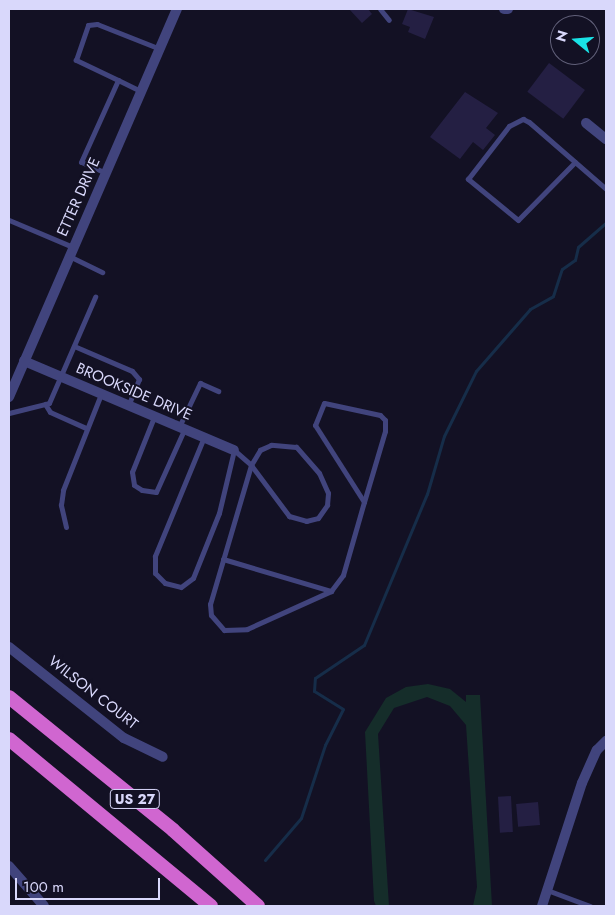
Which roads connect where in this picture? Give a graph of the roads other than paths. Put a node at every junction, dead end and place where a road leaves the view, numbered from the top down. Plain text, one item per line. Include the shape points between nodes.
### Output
1 (177, 9) edge
2 (380, 9) edge
3 (504, 9) edge
4 (508, 9) edge
5 (389, 20) dead end
6 (160, 49) junction
7 (118, 80) junction
8 (142, 91) junction
9 (586, 123) dead end
10 (606, 140) edge
11 (575, 162) junction
12 (106, 173) junction
13 (606, 189) edge
14 (9, 220) edge
15 (71, 252) junction
16 (102, 272) dead end
17 (95, 297) dead end
18 (74, 346) junction
19 (24, 361) junction
20 (60, 377) junction
21 (218, 391) dead end
22 (101, 394) junction
23 (9, 397) edge
24 (45, 404) junction
25 (128, 406) junction
26 (9, 413) edge
27 (154, 417) junction
28 (86, 428) junction
29 (181, 429) junction
30 (204, 437) junction
31 (234, 450) junction
32 (251, 465) junction
33 (364, 502) junction
34 (66, 527) dead end
35 (223, 559) junction
36 (331, 591) junction
37 (9, 647) edge
38 (9, 697) edge
39 (9, 739) edge
40 (606, 741) edge
41 (162, 757) dead end
42 (147, 850) junction
43 (9, 866) edge
44 (544, 889) junction
45 (44, 906) edge
46 (201, 906) edge
47 (212, 906) edge
48 (258, 906) edge
49 (542, 906) edge
50 (590, 906) edge

1 - 6 street, ETTER DRIVE
2 - 5 lane
3 - 4 street
6 - 7 lane via 97,24 88,25 76,60
6 - 8 street, ETTER DRIVE
7 - 8 lane
7 - 12 lane via 81,162
8 - 12 street, ETTER DRIVE
9 - 10 street
11 - 11 lane via 523,119 509,126 468,179 518,220
11 - 13 lane
12 - 15 street, ETTER DRIVE
14 - 15 lane
15 - 16 lane
15 - 19 street, ETTER DRIVE
17 - 18 lane
18 - 20 lane
18 - 25 lane via 132,371 139,379
19 - 20 street, BROOKSIDE DRIVE
19 - 23 street, ETTER DRIVE
20 - 22 street, BROOKSIDE DRIVE
20 - 24 lane
21 - 29 lane via 200,383
22 - 25 street, BROOKSIDE DRIVE
22 - 28 lane
24 - 26 lane
24 - 28 lane via 50,412
25 - 27 street, BROOKSIDE DRIVE
27 - 29 street, BROOKSIDE DRIVE
27 - 29 lane via 132,472 134,485 142,490 156,492
28 - 34 lane via 63,490 61,505
29 - 30 street, BROOKSIDE DRIVE
30 - 31 street, BROOKSIDE DRIVE
30 - 31 lane via 155,556 155,573 165,583 181,587 193,578 219,513
31 - 32 lane
32 - 32 lane via 260,450 271,445 304,453 328,493 327,506 318,518 306,521 289,516
32 - 35 lane
33 - 33 lane via 385,420 380,415 324,403 315,424
33 - 36 lane via 343,575
35 - 36 lane
35 - 36 lane via 210,604 211,615 224,630 247,629
37 - 41 street, WILSON COURT via 124,738
38 - 48 highway, US 27 via 173,830
39 - 42 highway, US 27
40 - 44 street via 597,750 582,783
42 - 46 highway
42 - 47 highway, US 27
43 - 45 street
44 - 49 street
44 - 50 lane

